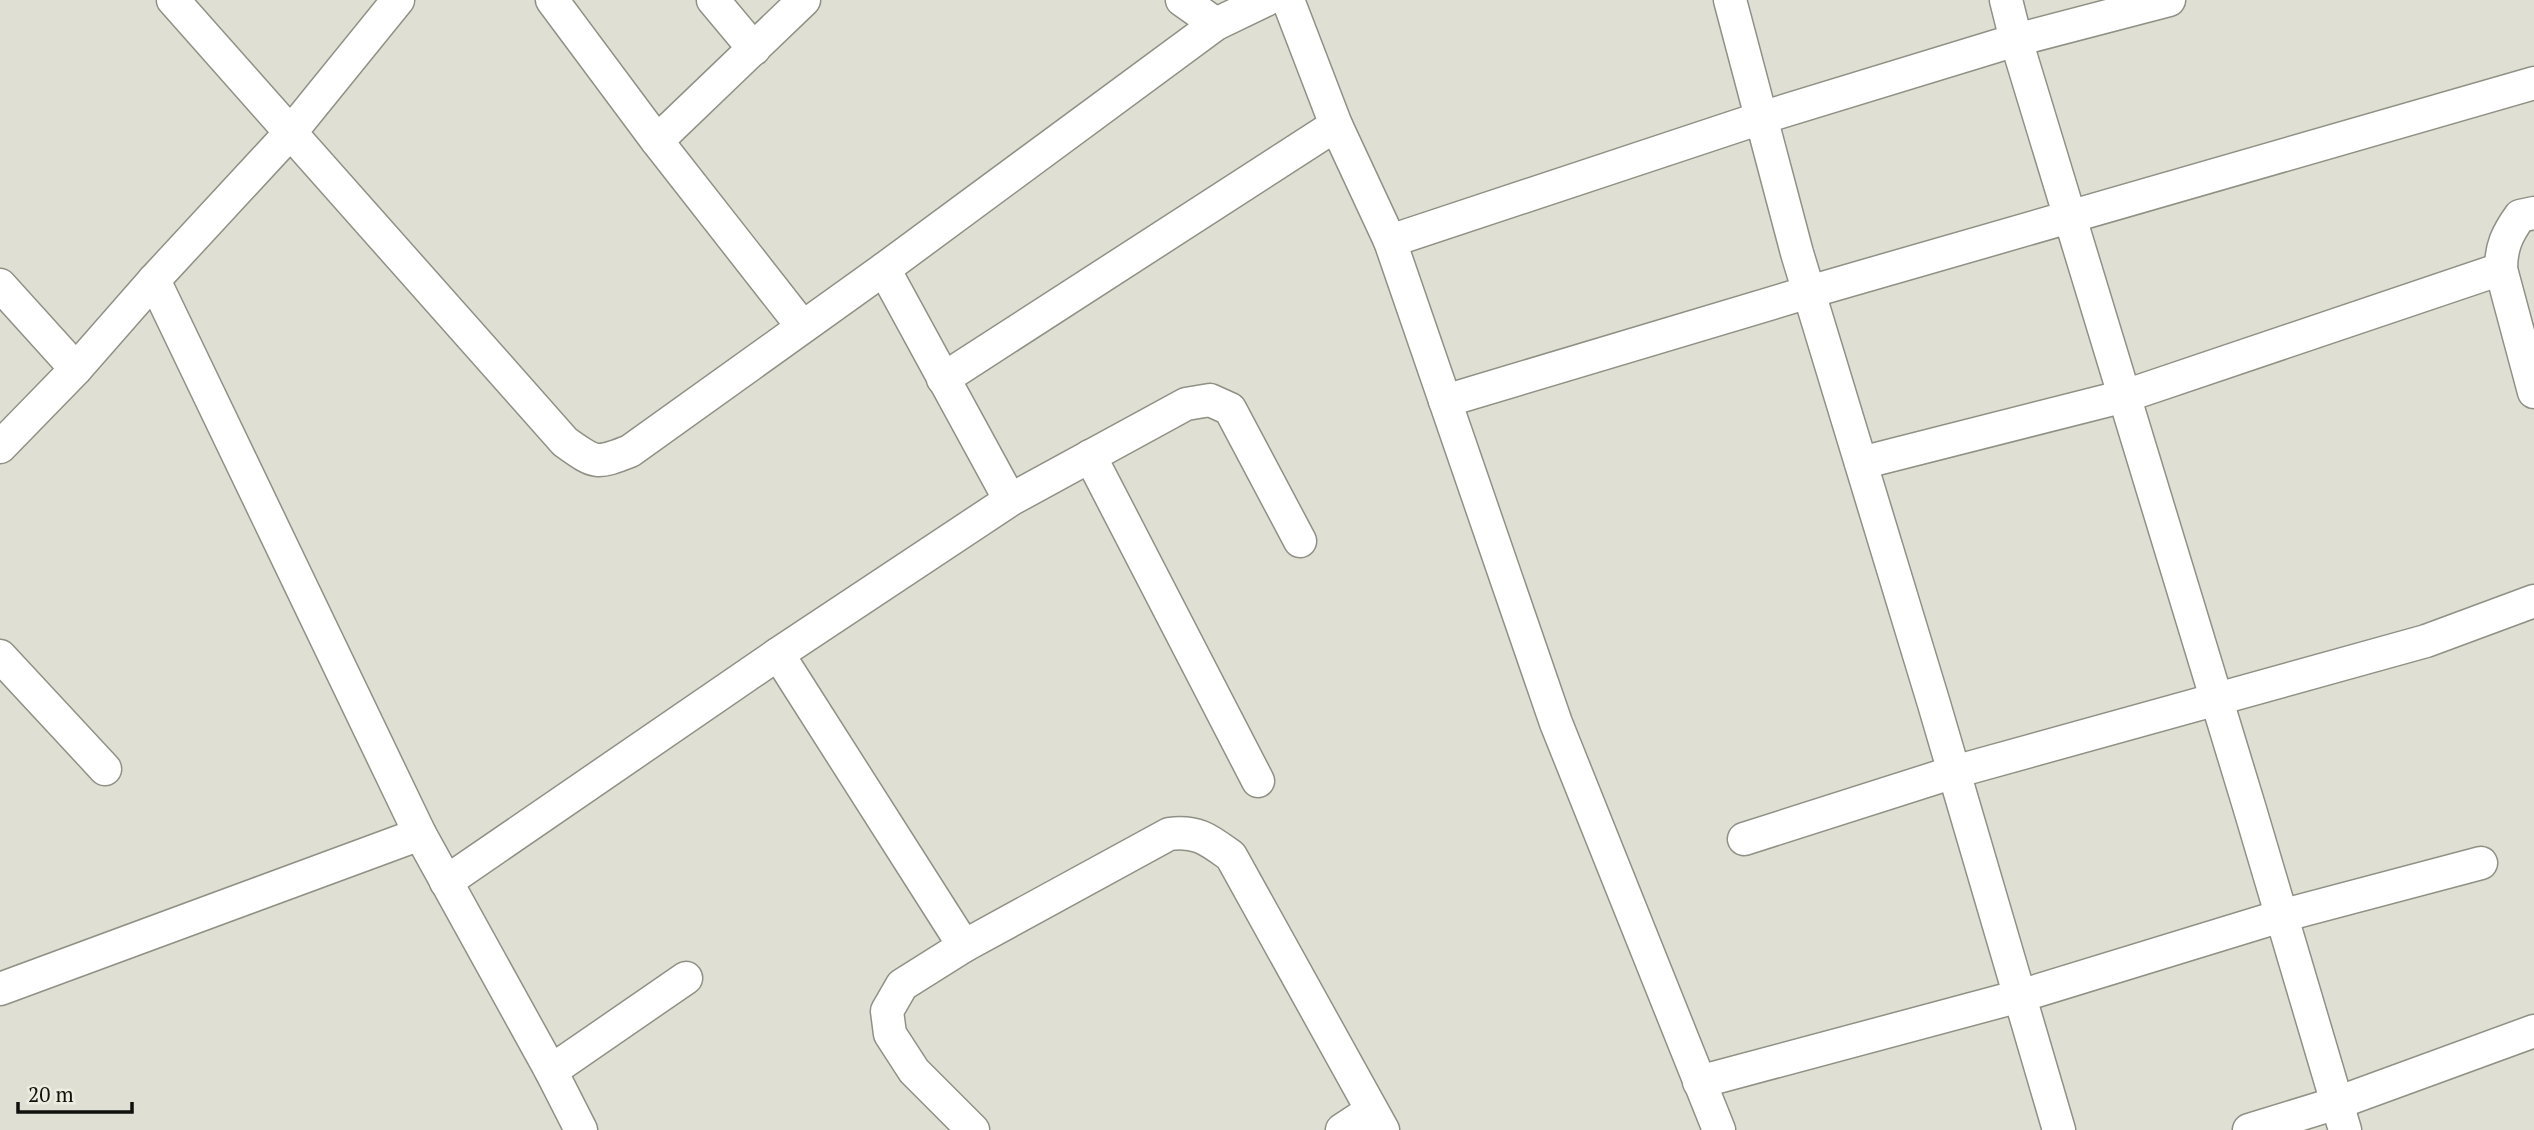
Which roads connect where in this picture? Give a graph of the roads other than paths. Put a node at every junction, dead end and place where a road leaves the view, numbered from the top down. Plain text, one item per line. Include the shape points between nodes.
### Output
1 (173, 0) edge
2 (552, 0) edge
3 (713, 0) edge
4 (804, 0) edge
5 (1182, 0) edge
6 (1266, 0) edge
7 (1287, 0) edge
8 (1730, 0) edge
9 (2006, 0) edge
10 (2169, 0) edge
11 (383, 6) edge
12 (1216, 24) junction
13 (2016, 40) junction
14 (754, 49) junction
15 (2534, 83) edge
16 (1761, 118) junction
17 (1336, 125) junction
18 (291, 132) junction
19 (657, 141) junction
20 (2534, 213) edge
21 (2070, 218) junction
22 (1390, 241) junction
23 (884, 269) junction
24 (2501, 269) junction
25 (154, 280) junction
26 (0, 285) edge
27 (1810, 292) junction
28 (802, 326) junction
29 (76, 369) junction
30 (943, 379) junction
31 (2534, 391) edge
32 (2124, 396) junction
33 (1445, 401) junction
34 (0, 447) edge
35 (1090, 456) junction
36 (1861, 463) junction
37 (1010, 500) junction
38 (1300, 541) dead end
39 (2534, 601) edge
40 (778, 654) junction
41 (0, 656) edge
42 (2216, 699) junction
43 (105, 769) dead end
44 (1954, 772) junction
45 (1258, 781) dead end
46 (419, 834) junction
47 (1744, 839) dead end
48 (2481, 863) dead end
49 (446, 882) junction
50 (2281, 916) junction
51 (964, 946) junction
52 (686, 978) dead end
53 (0, 989) edge
54 (2020, 996) junction
55 (2534, 1031) edge
56 (551, 1071) junction
57 (1699, 1082) junction
58 (2341, 1116) edge
59 (1377, 1120) edge
60 (581, 1130) edge
61 (973, 1130) edge
62 (1342, 1130) edge
63 (1719, 1130) edge
64 (2060, 1130) edge
65 (2249, 1130) edge

1 - 18 street
2 - 19 street
3 - 14 street
4 - 14 street
5 - 12 street
6 - 12 street
7 - 17 street
8 - 16 street
9 - 13 street
10 - 13 street
11 - 18 street
12 - 23 street
13 - 16 street
13 - 21 street
14 - 19 street
15 - 21 street
16 - 22 street
16 - 27 street
17 - 22 street
17 - 30 street
18 - 25 street
18 - 28 street via 565,442 590,459 604,462 630,451
19 - 28 street
20 - 24 street via 2520,216 2508,233 2501,249
21 - 27 street
21 - 32 street
22 - 33 street
23 - 28 street
23 - 30 street
24 - 31 street
24 - 32 street
25 - 29 street
25 - 46 street
26 - 29 street
27 - 33 street
27 - 36 street
29 - 34 street
30 - 37 street
32 - 36 street
32 - 42 street
33 - 57 street via 1556,723
35 - 37 street
35 - 38 street via 1186,404 1210,400 1230,409
35 - 45 street
36 - 44 street
37 - 40 street
39 - 42 street via 2426,641
40 - 49 street
40 - 51 street
41 - 43 street
42 - 44 street
42 - 50 street
44 - 47 street
44 - 54 street
46 - 49 street
46 - 53 street
48 - 50 street
49 - 56 street
50 - 54 street
50 - 58 street
51 - 59 street via 1169,834 1188,832 1209,840 1231,856
51 - 61 street via 902,985 887,1011 890,1034 914,1071
52 - 56 street
54 - 57 street
54 - 64 street
55 - 58 street
56 - 60 street
57 - 63 street
58 - 65 street
59 - 62 street

